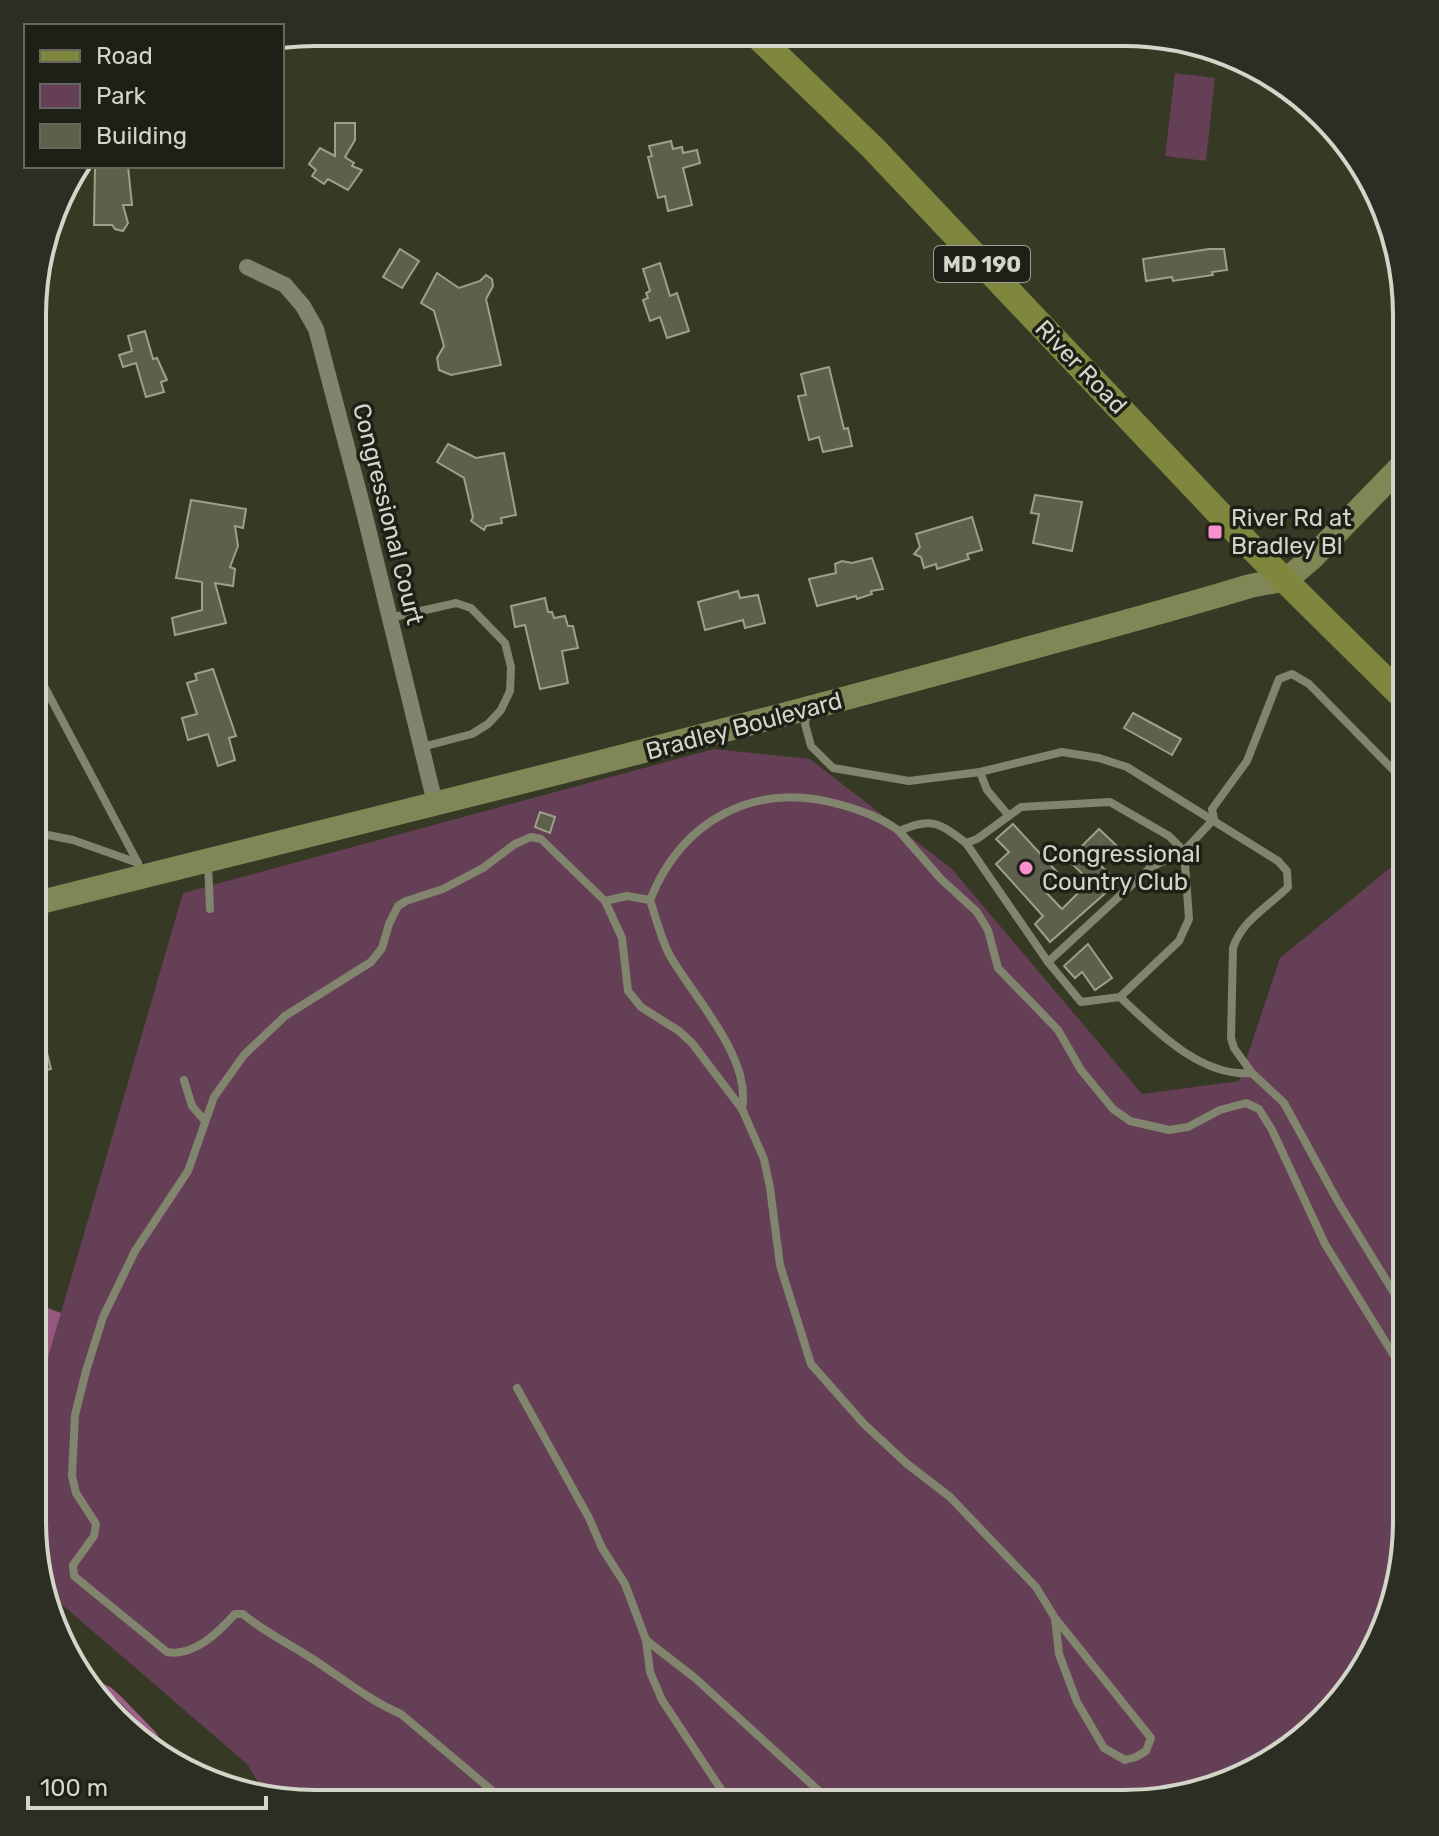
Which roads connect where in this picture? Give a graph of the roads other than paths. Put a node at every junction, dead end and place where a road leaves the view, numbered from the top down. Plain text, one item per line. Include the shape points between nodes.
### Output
1 (768, 46) edge
2 (247, 267) dead end
3 (1393, 475) edge
4 (1287, 579) junction
5 (390, 618) junction
6 (1393, 686) edge
7 (46, 689) edge
8 (807, 710) junction
9 (421, 747) junction
10 (1393, 769) edge
11 (980, 772) junction
12 (435, 803) junction
13 (1009, 816) junction
14 (1214, 819) junction
15 (899, 831) junction
16 (46, 835) edge
17 (966, 843) junction
18 (1184, 851) junction
19 (207, 859) junction
20 (144, 869) junction
21 (46, 900) edge
22 (650, 900) junction
23 (605, 901) junction
24 (210, 909) dead end
25 (1048, 962) junction
26 (1120, 997) junction
27 (1252, 1073) junction
28 (184, 1080) dead end
29 (742, 1109) junction
30 (204, 1120) junction
31 (1392, 1290) edge
32 (1392, 1353) edge
33 (517, 1388) dead end
34 (1055, 1618) junction
35 (646, 1640) junction
36 (490, 1789) edge
37 (721, 1789) edge
38 (817, 1789) edge

1 - 4 main road, River Road / MD 190 via 873,148
2 - 5 street, Congressional Court via 285,285 316,329
3 - 4 main road
4 - 6 main road, River Road / MD 190
4 - 8 main road, Bradley Boulevard
5 - 9 street, Congressional Court
5 - 9 lane via 456,603 471,608 505,643 511,667 510,691 488,724 472,734
7 - 20 lane
8 - 11 lane via 811,746 833,768 909,781
8 - 12 main road, Bradley Boulevard
9 - 12 street, Congressional Court
10 - 14 lane via 1309,684 1292,674 1279,679 1247,761 1212,809
11 - 13 lane via 987,790
11 - 14 lane via 1062,752 1099,758 1127,767
12 - 19 main road, Bradley Boulevard
13 - 17 lane
13 - 18 lane via 1021,807 1110,802 1169,836
14 - 18 lane
14 - 27 lane via 1287,871 1288,887 1251,918 1233,948 1231,1038
15 - 17 lane via 929,821
15 - 22 lane via 865,811 821,799 786,796 752,802 720,814 679,850 661,873
15 - 32 lane via 977,912 998,968 1058,1030 1113,1109 1130,1121 1169,1130 1246,1103 1259,1109 1325,1244
16 - 20 lane
17 - 25 lane
18 - 25 lane via 1150,868
18 - 26 lane via 1189,919 1179,941
19 - 20 main road, Bradley Boulevard
19 - 24 lane
20 - 21 main road, Bradley Boulevard
22 - 23 lane via 627,896
22 - 29 lane via 668,951 739,1071
23 - 29 lane via 622,938 628,991 641,1007 692,1043
23 - 30 lane via 541,839 531,837 443,889 406,901 398,906 371,962 285,1016 244,1055
25 - 26 lane via 1081,1002
26 - 27 lane via 1203,1063
27 - 31 lane via 1284,1103
28 - 30 lane via 192,1106
29 - 34 lane via 764,1159 780,1265 811,1364 864,1424 975,1521 1036,1587
30 - 36 lane via 188,1171 135,1251 103,1317 86,1371 75,1415 72,1476 76,1493 96,1524 94,1536 73,1565 74,1576 167,1652 191,1650 235,1614 243,1614 401,1714
33 - 35 lane via 625,1584
34 - 34 lane via 1059,1654 1077,1702 1104,1748 1125,1760 1146,1751 1151,1738
35 - 37 lane via 650,1672 662,1700
35 - 38 lane

